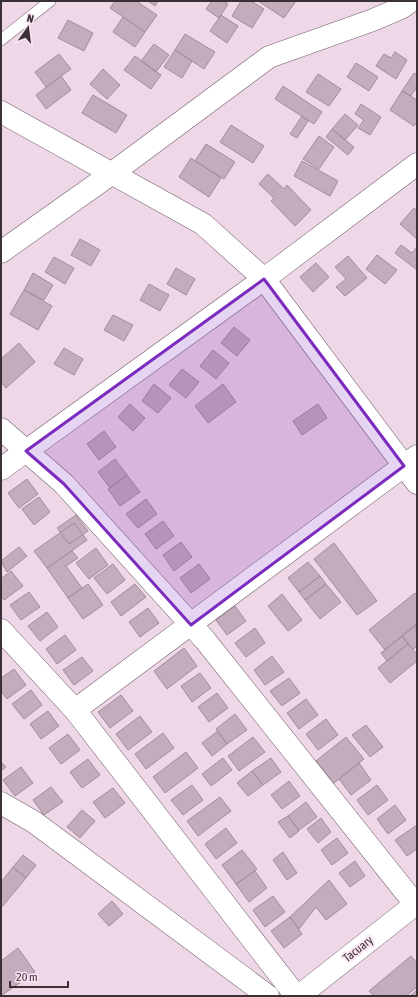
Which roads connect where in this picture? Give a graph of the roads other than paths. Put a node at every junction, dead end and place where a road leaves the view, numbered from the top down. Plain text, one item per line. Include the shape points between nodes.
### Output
1 (50, 1) edge
2 (411, 1) edge
3 (1, 40) edge
4 (1, 112) edge
5 (417, 164) edge
6 (111, 174) junction
7 (1, 252) edge
8 (264, 279) junction
9 (1, 429) edge
10 (26, 451) junction
11 (411, 461) edge
12 (1, 469) edge
13 (417, 484) edge
14 (191, 625) junction
15 (1, 630) edge
16 (75, 710) junction
17 (1, 803) edge
18 (416, 904) edge
19 (268, 996) edge
20 (297, 996) edge

1 - 3 lane
2 - 6 street via 374,20 269,57
4 - 6 street
5 - 8 street
6 - 7 street
6 - 8 street via 203,224
8 - 10 street
8 - 11 street
9 - 10 street
10 - 12 street
10 - 14 street via 64,484
11 - 13 street
11 - 14 street
14 - 16 street
14 - 18 street
15 - 16 street
16 - 20 street
17 - 19 street via 34,822
18 - 20 street, Tacuary

